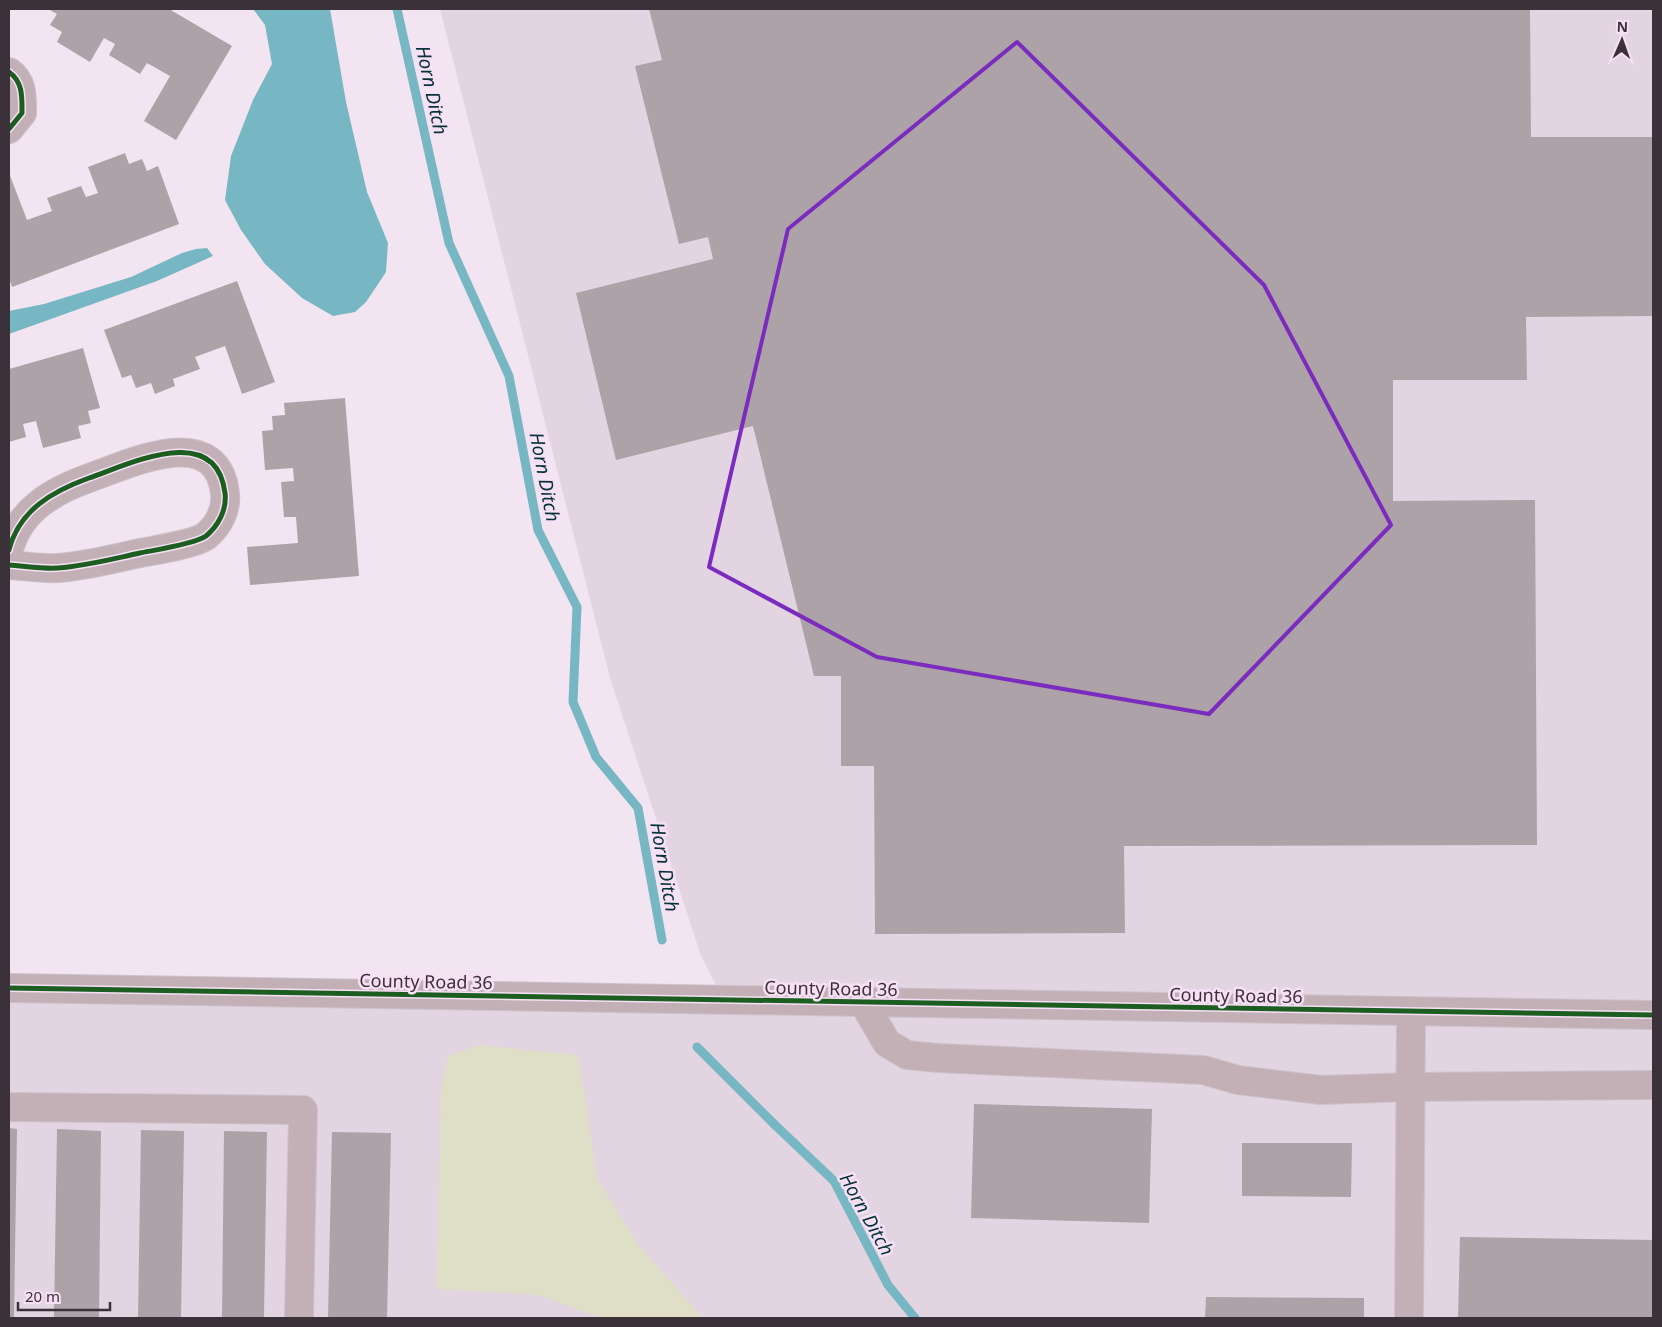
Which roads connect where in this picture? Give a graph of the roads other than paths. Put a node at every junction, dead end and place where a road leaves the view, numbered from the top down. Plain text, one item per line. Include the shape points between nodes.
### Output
1 (9, 72) edge
2 (9, 129) edge
3 (9, 550) edge
4 (9, 565) edge
5 (9, 988) edge
6 (864, 1002) junction
7 (1411, 1012) junction
8 (1653, 1015) edge
9 (1653, 1085) edge
10 (1412, 1087) junction
11 (9, 1107) edge
12 (299, 1318) edge
13 (1409, 1318) edge

1 - 2 street via 22,89 22,113
3 - 4 street via 12,536 28,512 49,496 75,483 150,457 185,451 203,458 216,468 223,481 224,512 204,538 81,566
5 - 6 street, County Road 36
6 - 7 street, County Road 36
6 - 10 street via 887,1043 907,1055 1203,1070 1238,1080 1321,1090
7 - 8 street, County Road 36
7 - 10 street
9 - 10 street
10 - 13 street
11 - 12 street via 303,1110

